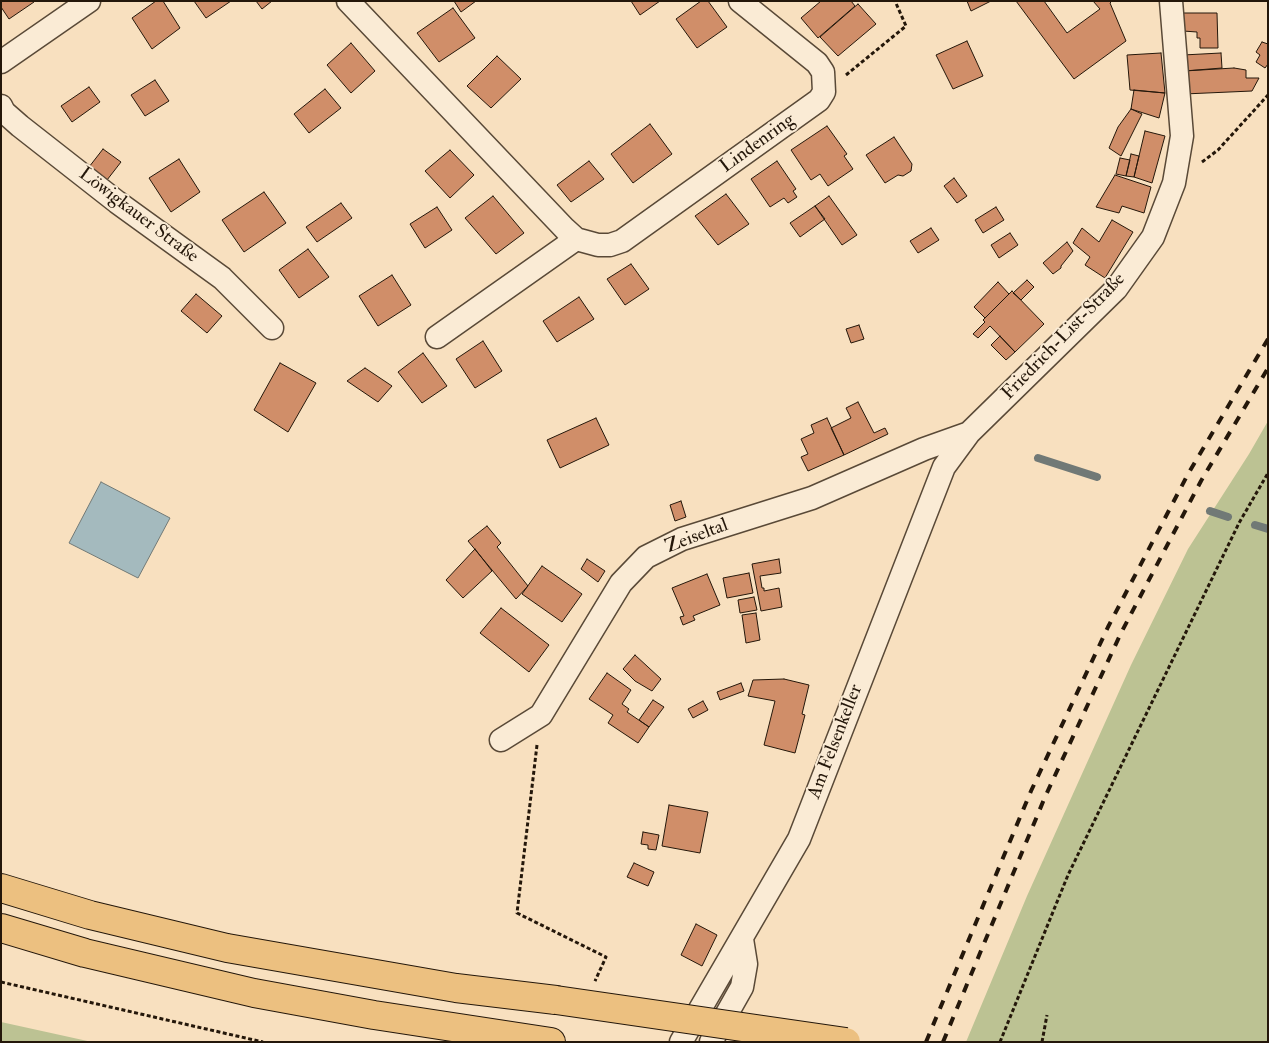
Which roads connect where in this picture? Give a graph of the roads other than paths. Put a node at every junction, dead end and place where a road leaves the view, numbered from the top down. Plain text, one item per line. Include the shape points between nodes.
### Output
1 (89, 1) edge
2 (348, 1) edge
3 (740, 1) edge
4 (1171, 1) edge
5 (1, 62) edge
6 (1, 106) edge
7 (576, 239) junction
8 (272, 328) dead end
9 (437, 337) dead end
10 (969, 433) junction
11 (502, 740) dead end
12 (5, 887) edge
13 (1, 928) edge
14 (742, 939) junction
15 (550, 1042) edge
16 (681, 1042) edge
17 (711, 1042) edge
18 (846, 1042) edge

1 - 5 street
2 - 7 street
3 - 7 street, Lindenring via 817,63 825,83 819,100 622,241 598,245
4 - 10 street, Friedrich-List-Straße via 1182,136 1174,183 1153,237 1116,289
6 - 8 street, Löwigkauer Straße via 20,126 117,202 222,278
7 - 9 street
10 - 11 street, Zeiseltal via 812,498 682,539 646,557 620,583 541,715
10 - 14 street, Am Felsenkeller via 944,467 799,840
12 - 18 highway, bridge via 90,915 227,948 456,988
13 - 15 highway via 85,953 254,993
14 - 16 street, Am Felsenkeller
14 - 17 street via 746,964 742,987

